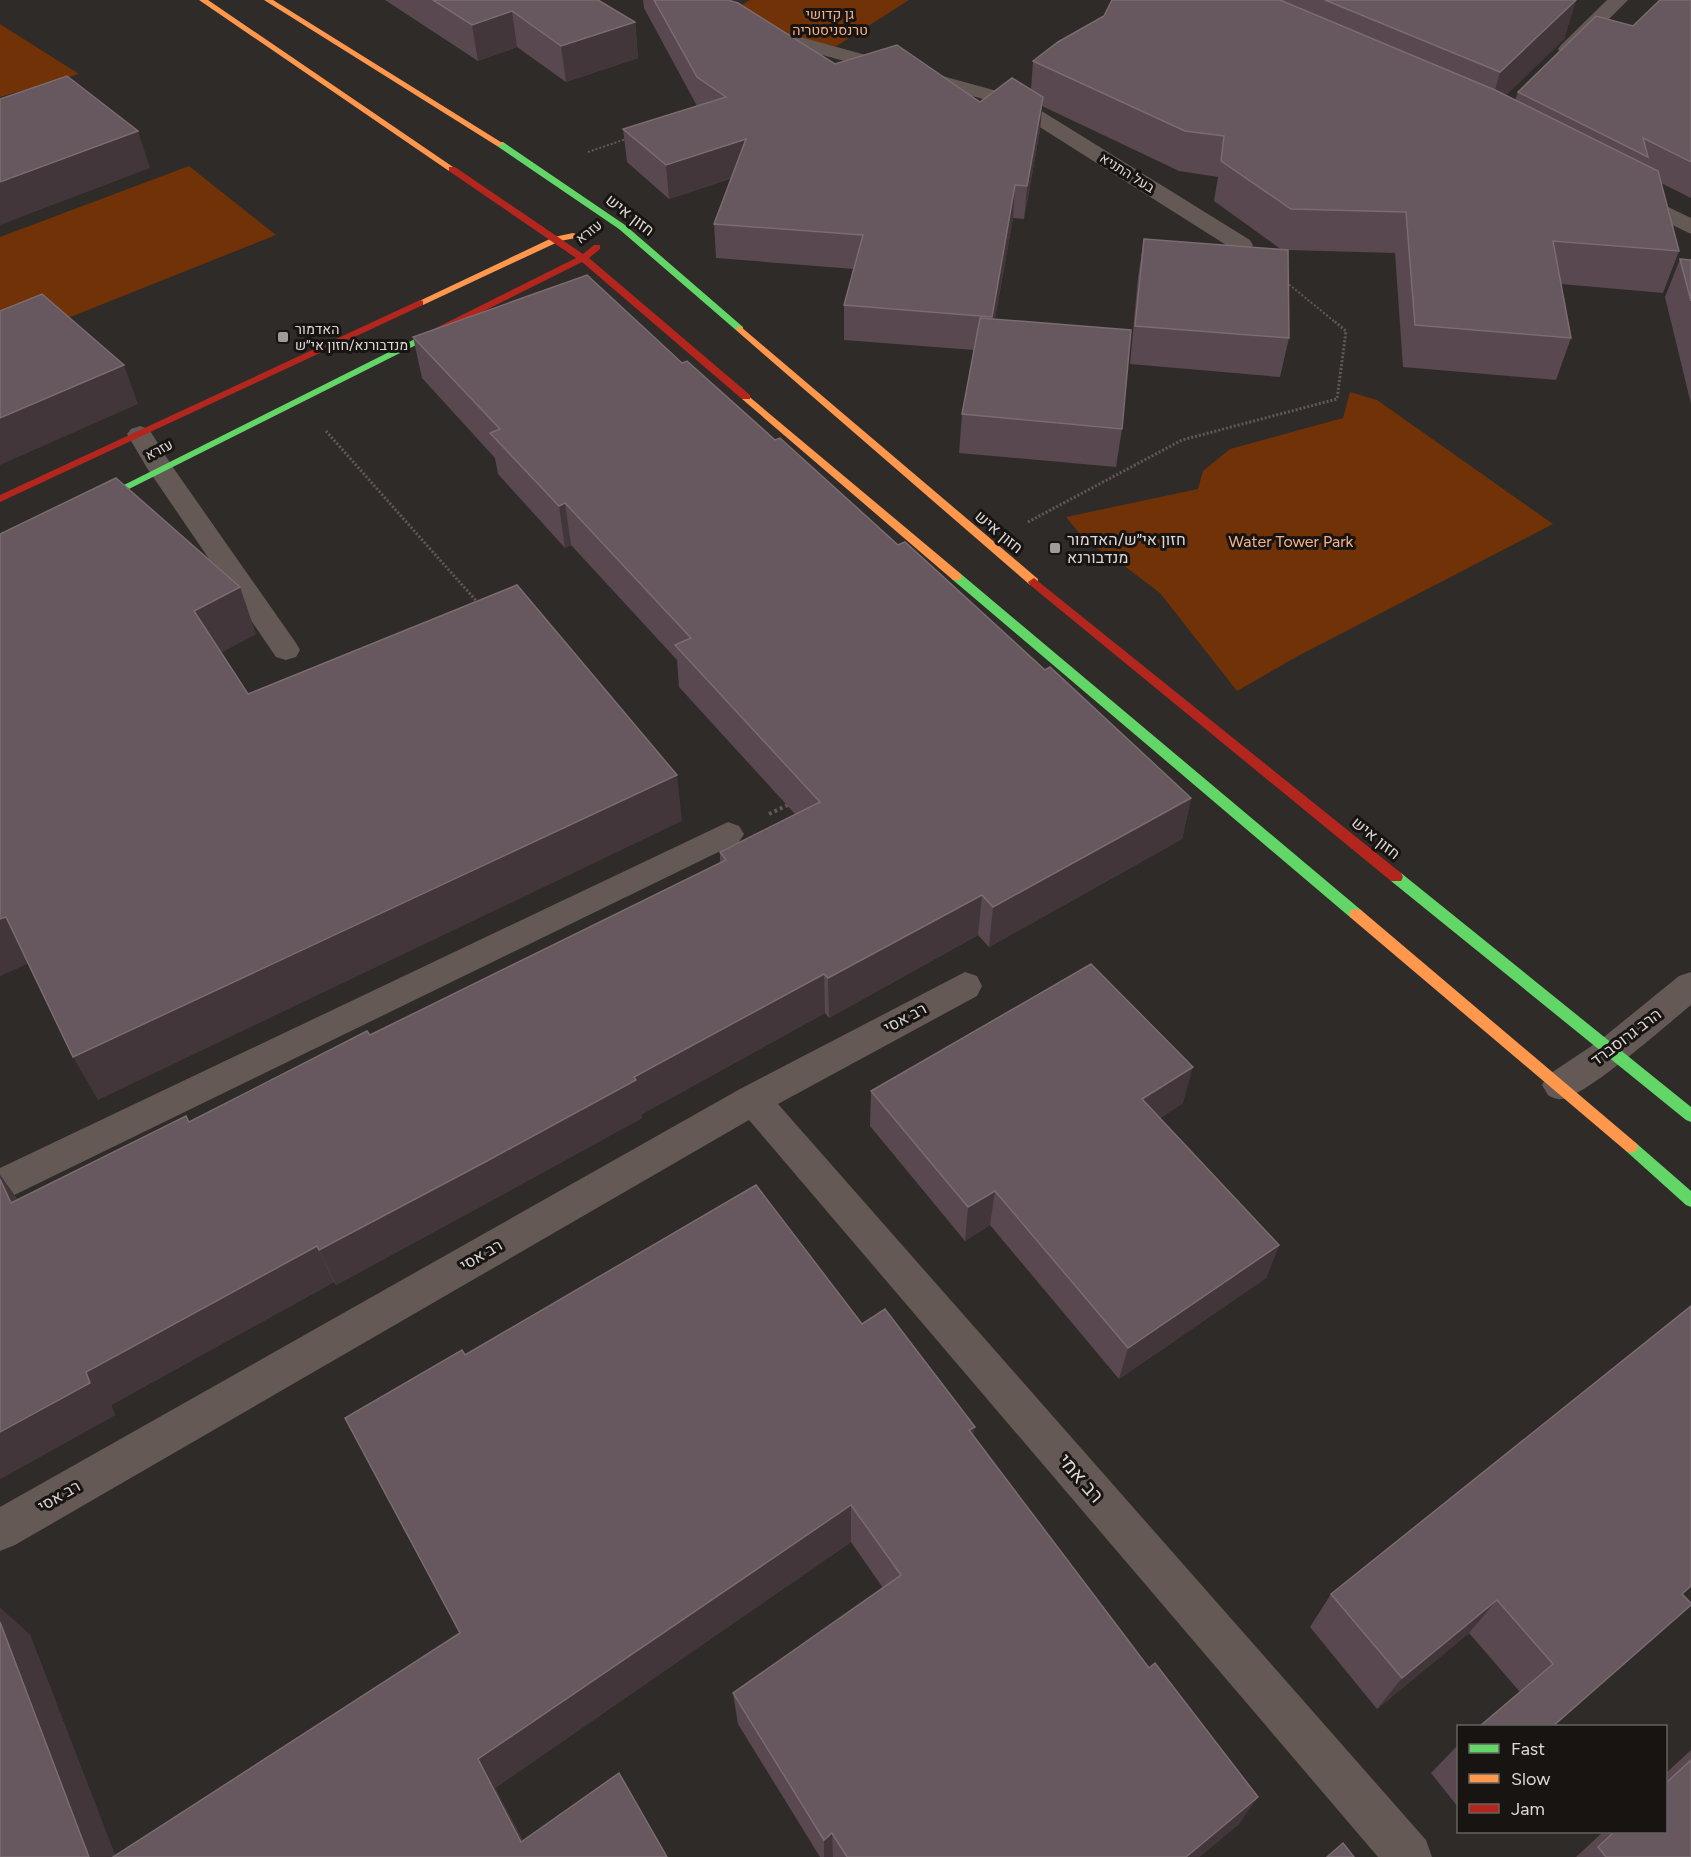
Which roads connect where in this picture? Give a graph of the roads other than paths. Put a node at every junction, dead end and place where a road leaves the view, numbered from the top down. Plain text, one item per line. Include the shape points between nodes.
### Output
1 (202, 0) edge
2 (1618, 0) edge
3 (274, 1) edge
4 (241, 13) junction
5 (743, 27) edge
6 (1551, 66) edge
7 (1030, 86) edge
8 (1012, 101) junction
9 (1607, 184) edge
10 (622, 227) junction
11 (1691, 227) edge
12 (557, 239) junction
13 (1242, 245) edge
14 (583, 258) junction
15 (140, 434) junction
16 (160, 468) junction
17 (0, 499) edge
18 (70, 514) edge
19 (286, 650) dead end
20 (728, 834) road end
21 (965, 986) dead end
22 (1691, 986) edge
23 (1611, 1050) junction
24 (1560, 1085) junction
25 (753, 1100) junction
26 (1691, 1116) edge
27 (0, 1186) edge
28 (1691, 1200) edge
29 (0, 1530) edge
30 (1409, 1857) edge

1 - 4 street
2 - 6 street
3 - 4 street
3 - 10 street, חזון איש via 538,168
4 - 12 street
5 - 8 street, בעל התניא
7 - 8 street
8 - 13 street, בעל התניא
9 - 11 street
10 - 12 street, עזרא
10 - 14 street, עזרא
10 - 23 street, חזון איש via 987,544
12 - 14 street
12 - 15 street, עזרא
14 - 16 street, עזרא
14 - 24 street
15 - 16 street
15 - 17 street, עזרא
16 - 18 street, עזרא
16 - 19 street
20 - 27 street
21 - 25 street, רב אסי
22 - 23 street, הרב גרוסברד
23 - 24 street, הרב גרוסברד
23 - 26 street, חזון איש
24 - 28 street
25 - 29 street, רב אסי
25 - 30 street, רב אמי

